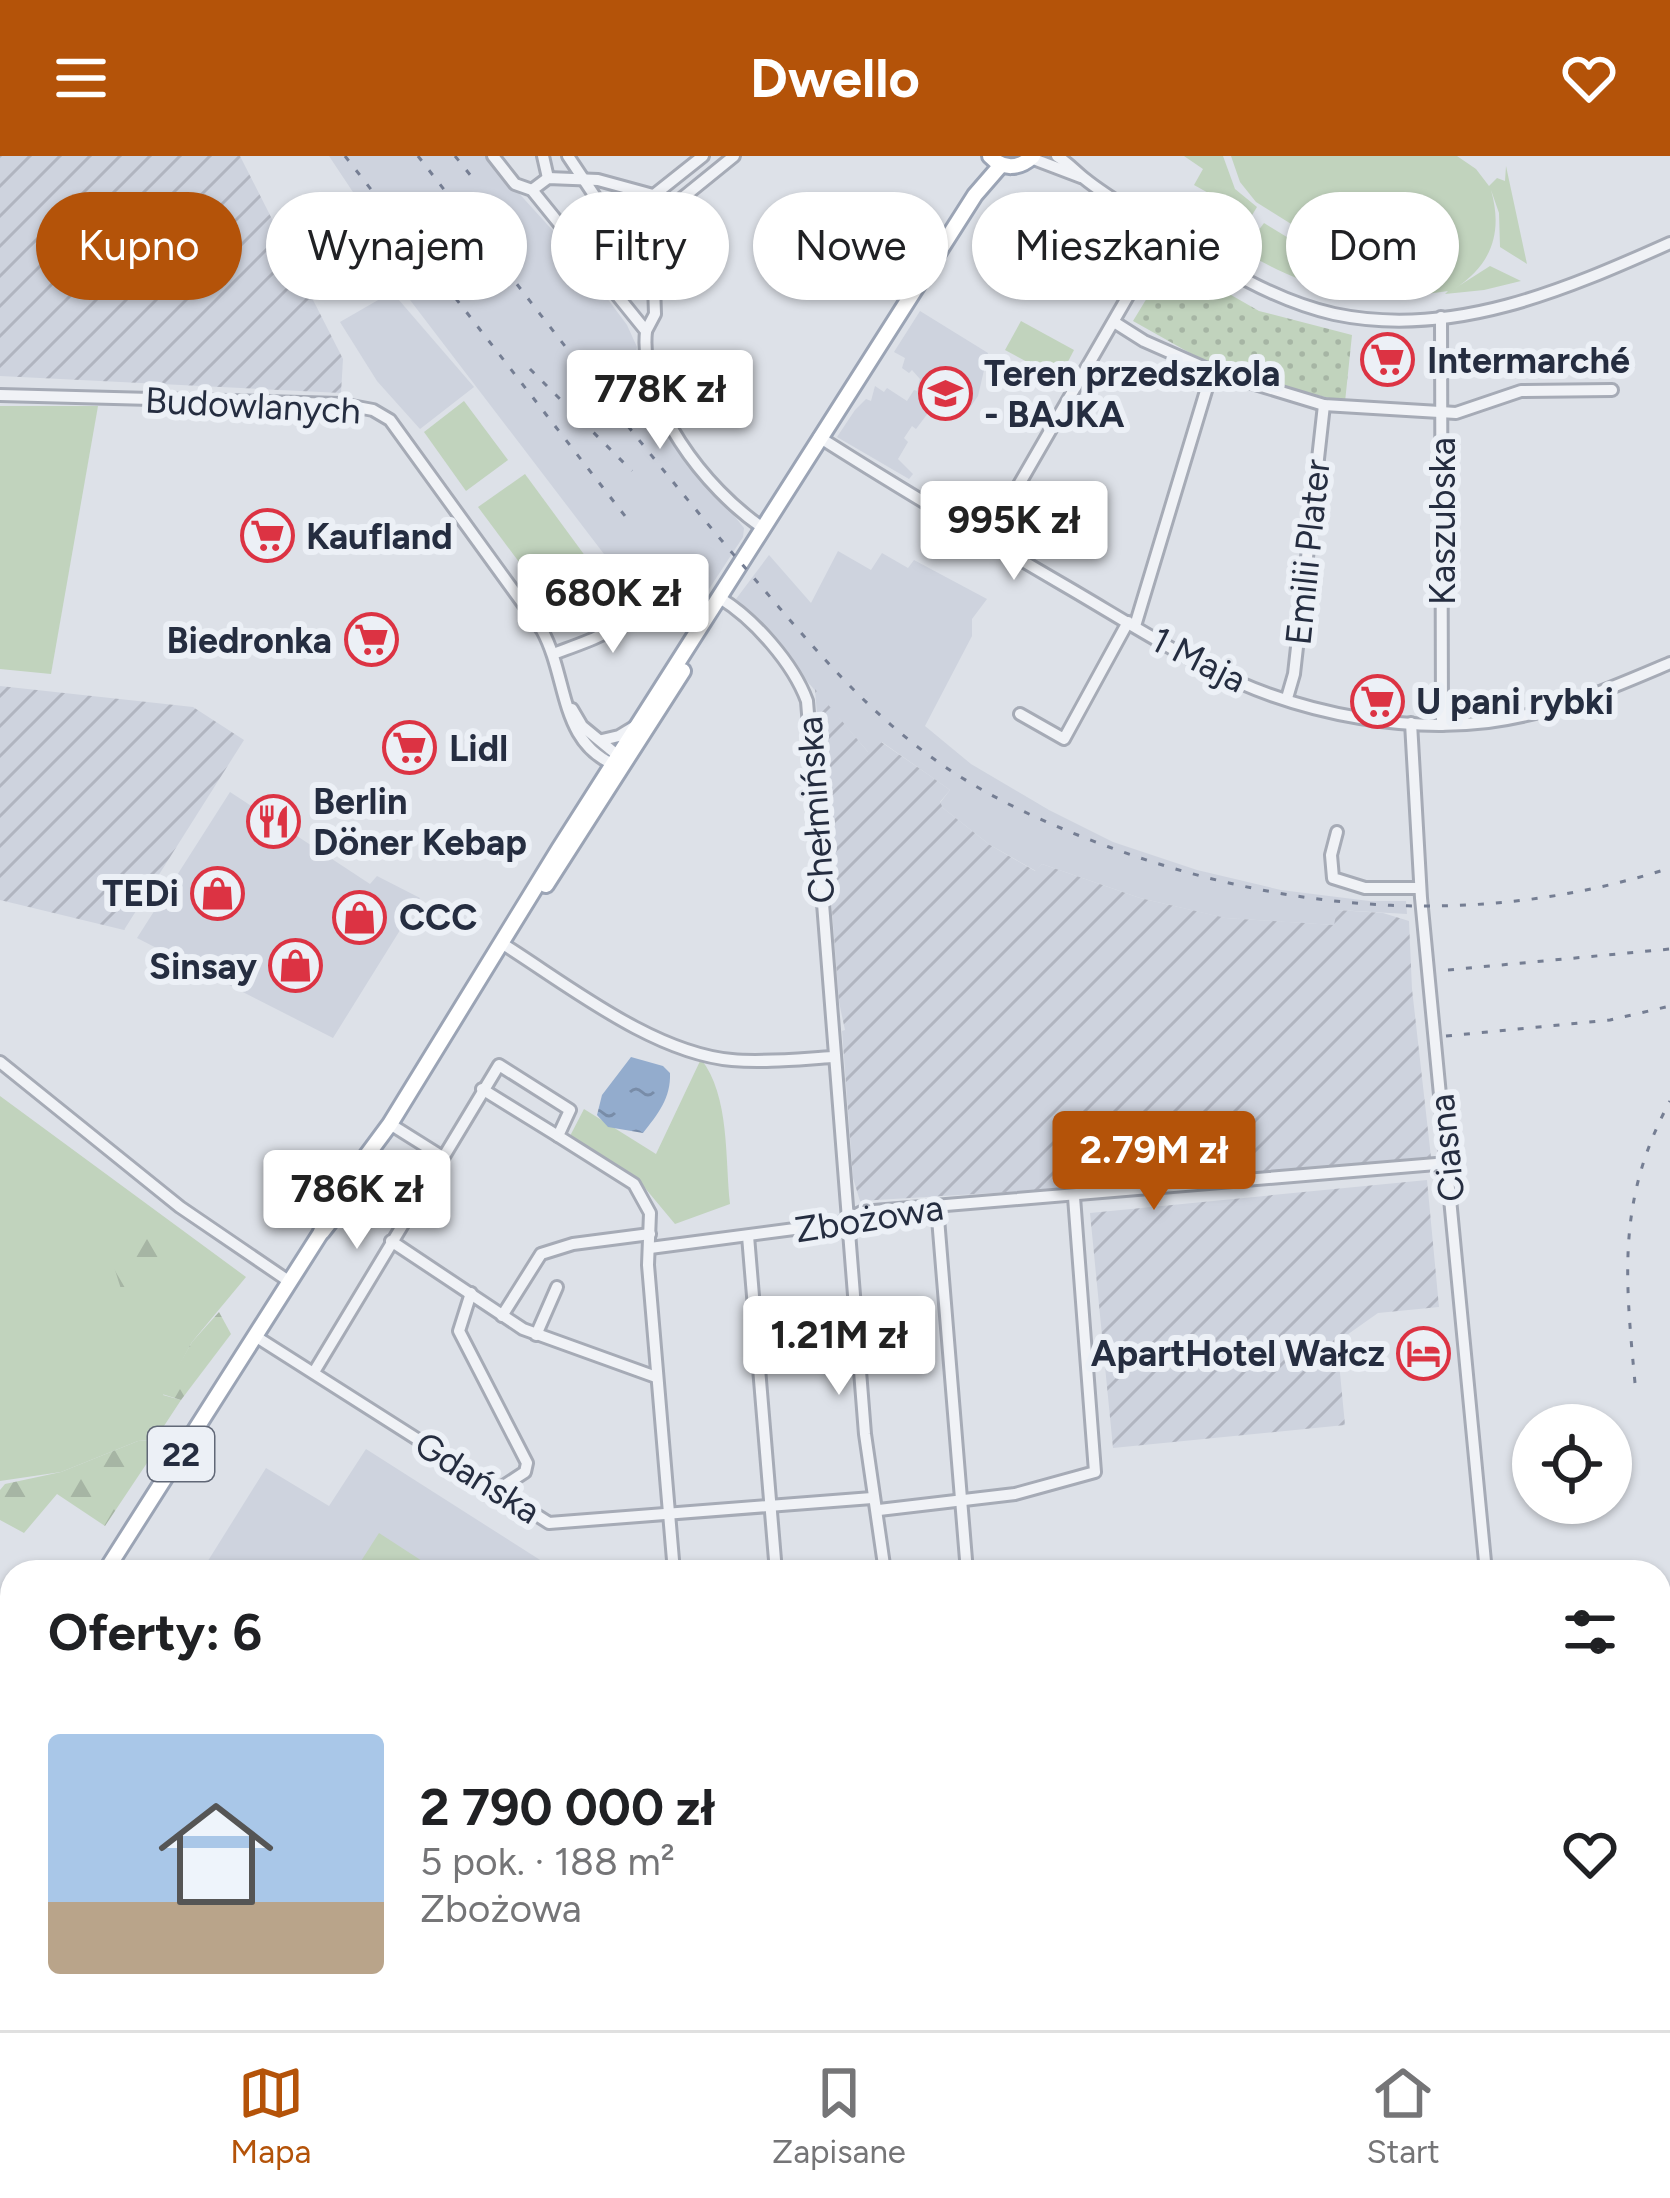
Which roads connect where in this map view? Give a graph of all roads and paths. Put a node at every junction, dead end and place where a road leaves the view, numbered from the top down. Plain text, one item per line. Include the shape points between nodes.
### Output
1 (493, 156) edge
2 (543, 156) edge
3 (568, 156) edge
4 (703, 156) edge
5 (734, 156) edge
6 (1057, 156) edge
7 (1032, 157) edge
8 (994, 159) edge
9 (548, 178) junction
10 (1084, 178) junction
11 (581, 181) junction
12 (532, 190) junction
13 (589, 192) edge
14 (642, 192) edge
15 (657, 192) edge
16 (690, 192) edge
17 (1105, 192) edge
18 (1670, 243) edge
19 (1262, 287) edge
20 (657, 300) edge
21 (1127, 300) edge
22 (1441, 317) junction
23 (1114, 322) junction
24 (646, 331) junction
25 (1212, 371) junction
26 (1612, 390) dead end
27 (0, 395) edge
28 (1324, 405) junction
29 (1441, 413) junction
30 (819, 437) junction
31 (763, 528) junction
32 (988, 540) junction
33 (720, 598) junction
34 (639, 608) dead end
35 (710, 614) junction
36 (1132, 624) junction
37 (553, 654) junction
38 (1670, 663) edge
39 (565, 696) junction
40 (1287, 698) junction
41 (1020, 714) dead end
42 (639, 723) junction
43 (1411, 723) junction
44 (1442, 725) junction
45 (602, 740) junction
46 (619, 762) junction
47 (1337, 832) dead end
48 (1420, 888) junction
49 (502, 944) junction
50 (833, 1057) junction
51 (0, 1062) edge
52 (482, 1089) junction
53 (390, 1124) junction
54 (558, 1136) junction
55 (441, 1156) junction
56 (1448, 1163) junction
57 (1074, 1197) junction
58 (937, 1206) junction
59 (848, 1218) junction
60 (650, 1234) junction
61 (748, 1236) junction
62 (391, 1241) junction
63 (650, 1248) junction
64 (290, 1282) junction
65 (557, 1287) dead end
66 (471, 1293) junction
67 (502, 1316) junction
68 (536, 1335) junction
69 (256, 1336) junction
70 (314, 1372) junction
71 (656, 1377) junction
72 (496, 1491) junction
73 (960, 1503) junction
74 (770, 1504) junction
75 (875, 1504) junction
76 (669, 1513) junction
77 (113, 1560) edge
78 (673, 1560) edge
79 (775, 1560) edge
80 (883, 1560) edge
81 (966, 1560) edge
82 (1485, 1560) edge

1 - 12 street via 515,184
2 - 9 street
3 - 11 street
4 - 15 street
5 - 16 street
6 - 10 street
7 - 8 main road, 22 via 1022,164
7 - 10 street
8 - 30 main road, 22
9 - 11 street
9 - 12 street
10 - 17 street
11 - 13 street
11 - 14 street
12 - 24 street
18 - 22 street via 1526,302
19 - 22 street via 1331,314
20 - 24 street
21 - 23 street
22 - 29 street, Kaszubska
23 - 25 street
23 - 32 street
24 - 31 street via 645,363 664,419 736,509
25 - 28 street
25 - 36 street
26 - 29 street via 1521,391
27 - 37 street, Budowlanych via 373,410 400,431
28 - 29 street
28 - 40 street, Emilii Plater
29 - 44 street, Kaszubska
30 - 31 main road, 22
30 - 32 street, 1 Maja
31 - 33 main road, 22
32 - 36 street, 1 Maja
33 - 35 main road, 22
33 - 50 street, Chełmińska via 792,670 807,701
34 - 37 street via 606,634
35 - 42 main road, 22
35 - 46 main road, 22 via 668,697
36 - 40 street, 1 Maja via 1238,682
36 - 41 street via 1064,739
37 - 39 street, Budowlanych
38 - 44 street via 1580,702
39 - 45 street, Budowlanych via 582,726
39 - 46 street, Budowlanych via 581,742
40 - 43 street, 1 Maja
42 - 45 street
42 - 46 main road, 22
43 - 44 street, 1 Maja
43 - 48 street, Ciasna
45 - 46 street, Budowlanych
46 - 49 main road, 22 via 568,855
47 - 48 street via 1333,878
48 - 56 street, Ciasna
49 - 50 street via 627,1021 701,1053 731,1060
49 - 53 main road, 22
50 - 59 street, Chełmińska
51 - 64 street via 180,1207
52 - 54 street
52 - 54 street via 499,1065 570,1110
52 - 55 street
53 - 55 street
53 - 64 main road, 22 via 336,1197
54 - 60 street via 634,1184 650,1213
55 - 62 street
56 - 57 street, Zbożowa
56 - 82 street, Ciasna
57 - 58 street, Zbożowa
57 - 73 street, Gdańska via 1095,1472
58 - 59 street, Zbożowa
58 - 73 street
59 - 61 street, Zbożowa
59 - 75 street, Chełmińska
60 - 63 street
60 - 67 street via 541,1254
61 - 63 street, Zbożowa
61 - 74 street
62 - 66 street
62 - 70 street
63 - 71 street
64 - 69 main road, 22
65 - 68 street
66 - 67 street
66 - 72 street via 459,1331 527,1462
67 - 68 street
68 - 71 street
69 - 70 street, Gdańska
69 - 77 main road, 22
70 - 72 street, Gdańska
71 - 76 street
72 - 76 street, Gdańska via 549,1522
73 - 75 street, Gdańska
73 - 81 street
74 - 75 street, Gdańska
74 - 76 street, Gdańska
74 - 79 street
75 - 80 street, Chełmińska
76 - 78 street

